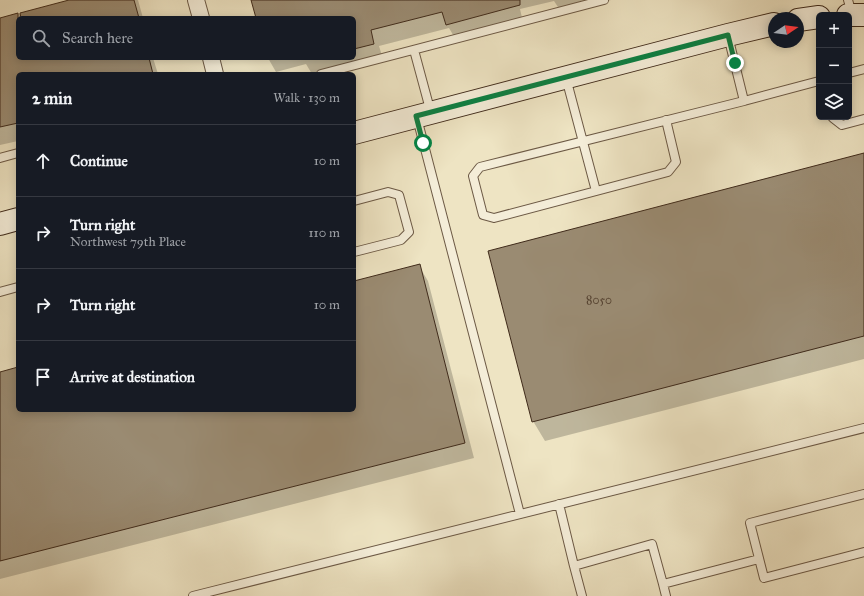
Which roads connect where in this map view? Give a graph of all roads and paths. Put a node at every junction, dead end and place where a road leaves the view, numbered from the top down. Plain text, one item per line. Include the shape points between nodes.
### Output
1 (196, 0) edge
2 (604, 0) edge
3 (200, 16) edge
4 (816, 17) edge
5 (804, 19) edge
6 (768, 25) edge
7 (728, 35) junction
8 (414, 50) junction
9 (212, 60) edge
10 (864, 69) edge
11 (214, 72) edge
12 (329, 72) edge
13 (852, 73) edge
14 (566, 77) junction
15 (816, 83) edge
16 (744, 101) junction
17 (423, 114) junction
18 (864, 119) edge
19 (666, 120) junction
20 (836, 120) edge
21 (356, 131) edge
22 (583, 141) junction
23 (16, 154) edge
24 (0, 158) edge
25 (596, 191) junction
26 (356, 200) edge
27 (356, 251) edge
28 (16, 288) edge
29 (0, 292) edge
30 (864, 428) edge
31 (864, 494) edge
32 (559, 504) junction
33 (520, 514) junction
34 (864, 552) edge
35 (759, 559) junction
36 (574, 566) junction
37 (663, 584) junction
38 (193, 596) edge
39 (582, 596) edge
40 (666, 596) edge

1 - 3 street
2 - 8 lane
4 - 5 main road
6 - 7 main road
7 - 14 main road
7 - 16 lane
8 - 12 lane
8 - 17 lane
9 - 11 street
10 - 13 lane
14 - 17 main road
14 - 22 lane
15 - 16 lane
16 - 19 lane
17 - 21 main road
17 - 33 lane
18 - 20 lane via 842,124
19 - 22 lane
19 - 25 lane via 676,162 668,172
22 - 25 lane
22 - 25 lane via 480,167 472,176 483,215 494,218
23 - 24 lane
26 - 27 lane via 388,192 399,196 409,232 401,240
28 - 29 lane
30 - 32 lane
31 - 35 lane via 750,523
32 - 33 lane
32 - 36 lane
33 - 38 lane
34 - 35 lane via 764,578
35 - 37 lane
36 - 37 lane via 652,544
36 - 39 lane
37 - 40 lane

